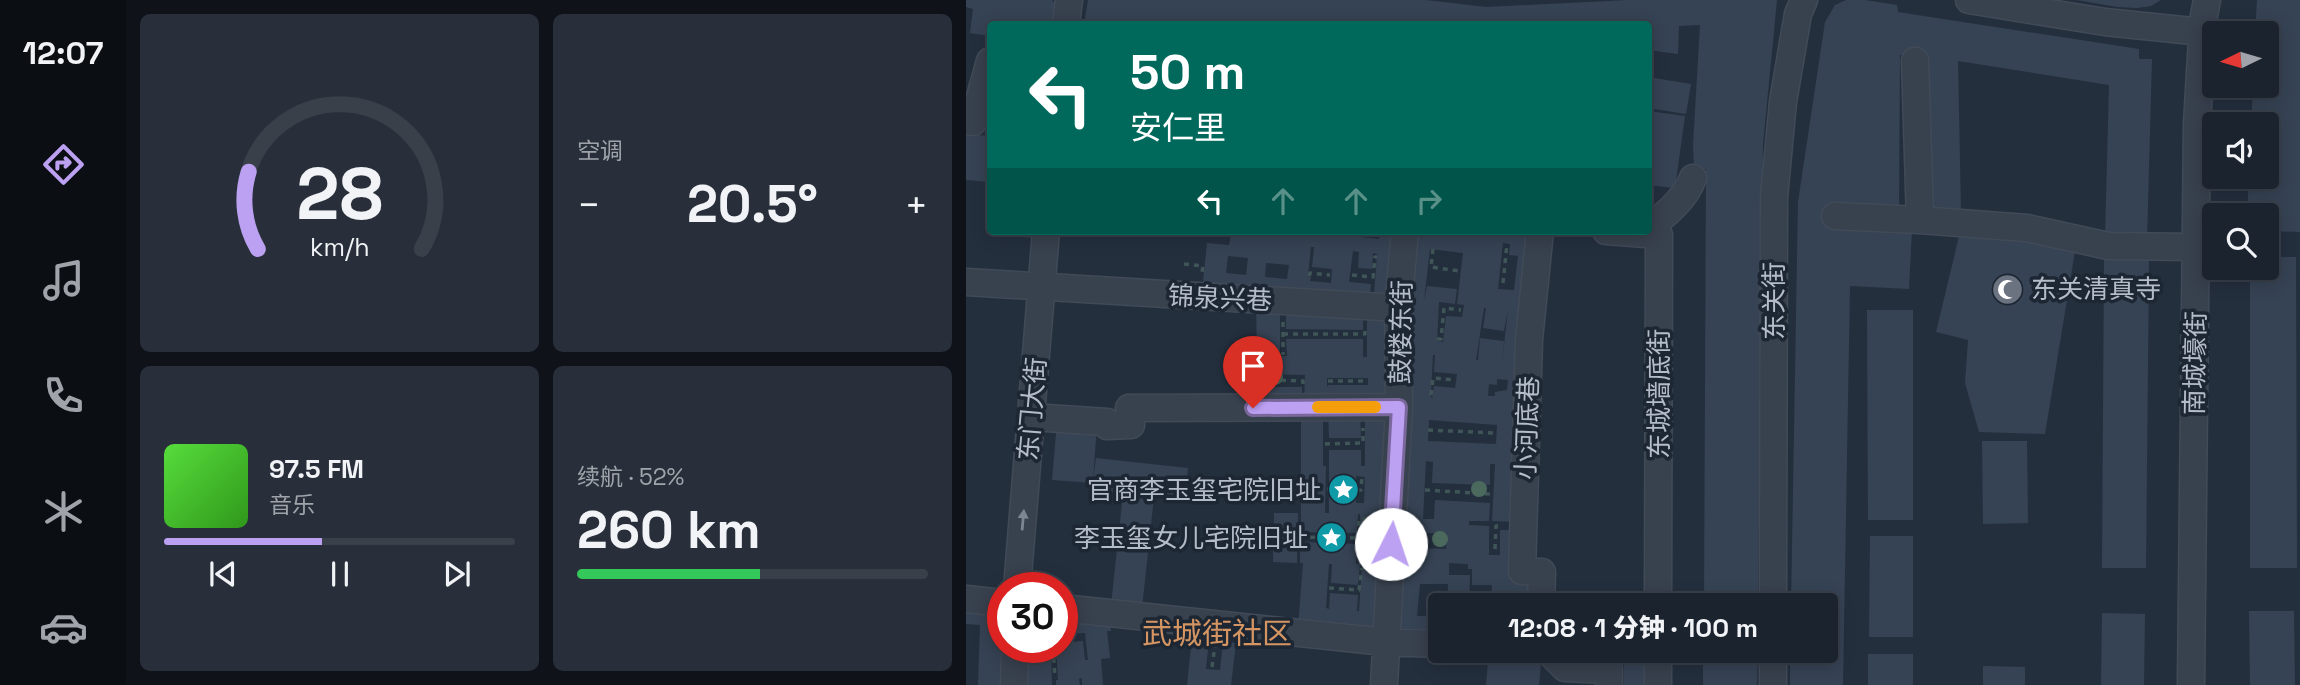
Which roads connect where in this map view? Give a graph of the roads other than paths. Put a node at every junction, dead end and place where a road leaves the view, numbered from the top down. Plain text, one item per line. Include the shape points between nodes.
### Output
1 (1069, 0) edge
2 (1804, 0) edge
3 (2207, 0) edge
4 (1985, 1) edge
5 (1066, 21) edge
6 (2204, 21) edge
7 (2202, 32) joint
8 (1915, 61) dead end
9 (987, 72) edge
10 (966, 121) edge
11 (1693, 177) dead end
12 (1836, 216) dead end
13 (1920, 220) junction
14 (1652, 224) edge
15 (1652, 233) edge
16 (1046, 235) edge
17 (1405, 235) edge
18 (1540, 235) edge
19 (2196, 247) junction
20 (966, 282) edge
21 (1041, 288) junction
22 (1398, 308) junction
23 (1399, 407) junction
24 (1031, 417) junction
25 (1018, 572) edge
26 (1541, 593) edge
27 (1658, 593) edge
28 (1773, 593) edge
29 (966, 599) edge
30 (987, 601) edge
31 (1078, 610) edge
32 (1385, 642) junction
33 (1428, 644) edge
34 (1015, 663) edge
35 (1560, 663) edge
36 (1658, 663) edge
37 (1773, 663) edge
38 (1014, 685) edge
39 (1384, 685) edge
40 (1609, 685) edge
41 (1658, 685) edge
42 (1773, 685) edge
43 (2192, 685) edge

1 - 5 street
2 - 28 street, 东关街 via 1783,102 1774,198
3 - 6 street, 南城壕街
4 - 7 street via 2105,22
7 - 19 street, 南城壕街
8 - 13 street
9 - 10 street via 973,122
11 - 14 street via 1685,194
12 - 13 street
13 - 19 street via 2026,228 2108,246
15 - 27 street, 东城墙底街 via 1659,235
16 - 21 street, 东门大街
17 - 22 street, 鼓楼东街
18 - 26 street, 小河底巷 via 1529,340 1522,571 1542,572
19 - 43 street, 南城壕街
20 - 21 street, 锦泉兴巷
21 - 22 street, 锦泉兴巷
21 - 24 street, 东门大街
22 - 23 street, 鼓楼东街
23 - 24 street via 1129,408 1130,425 1107,426 1107,422
23 - 32 street, 鼓楼东街
25 -> 24 street, 东门大街
29 - 30 street
31 - 32 street
32 - 33 street
32 - 39 street, 鼓楼东街
34 - 38 street
35 - 40 street via 1565,668 1609,670
36 - 41 street
37 - 42 street

